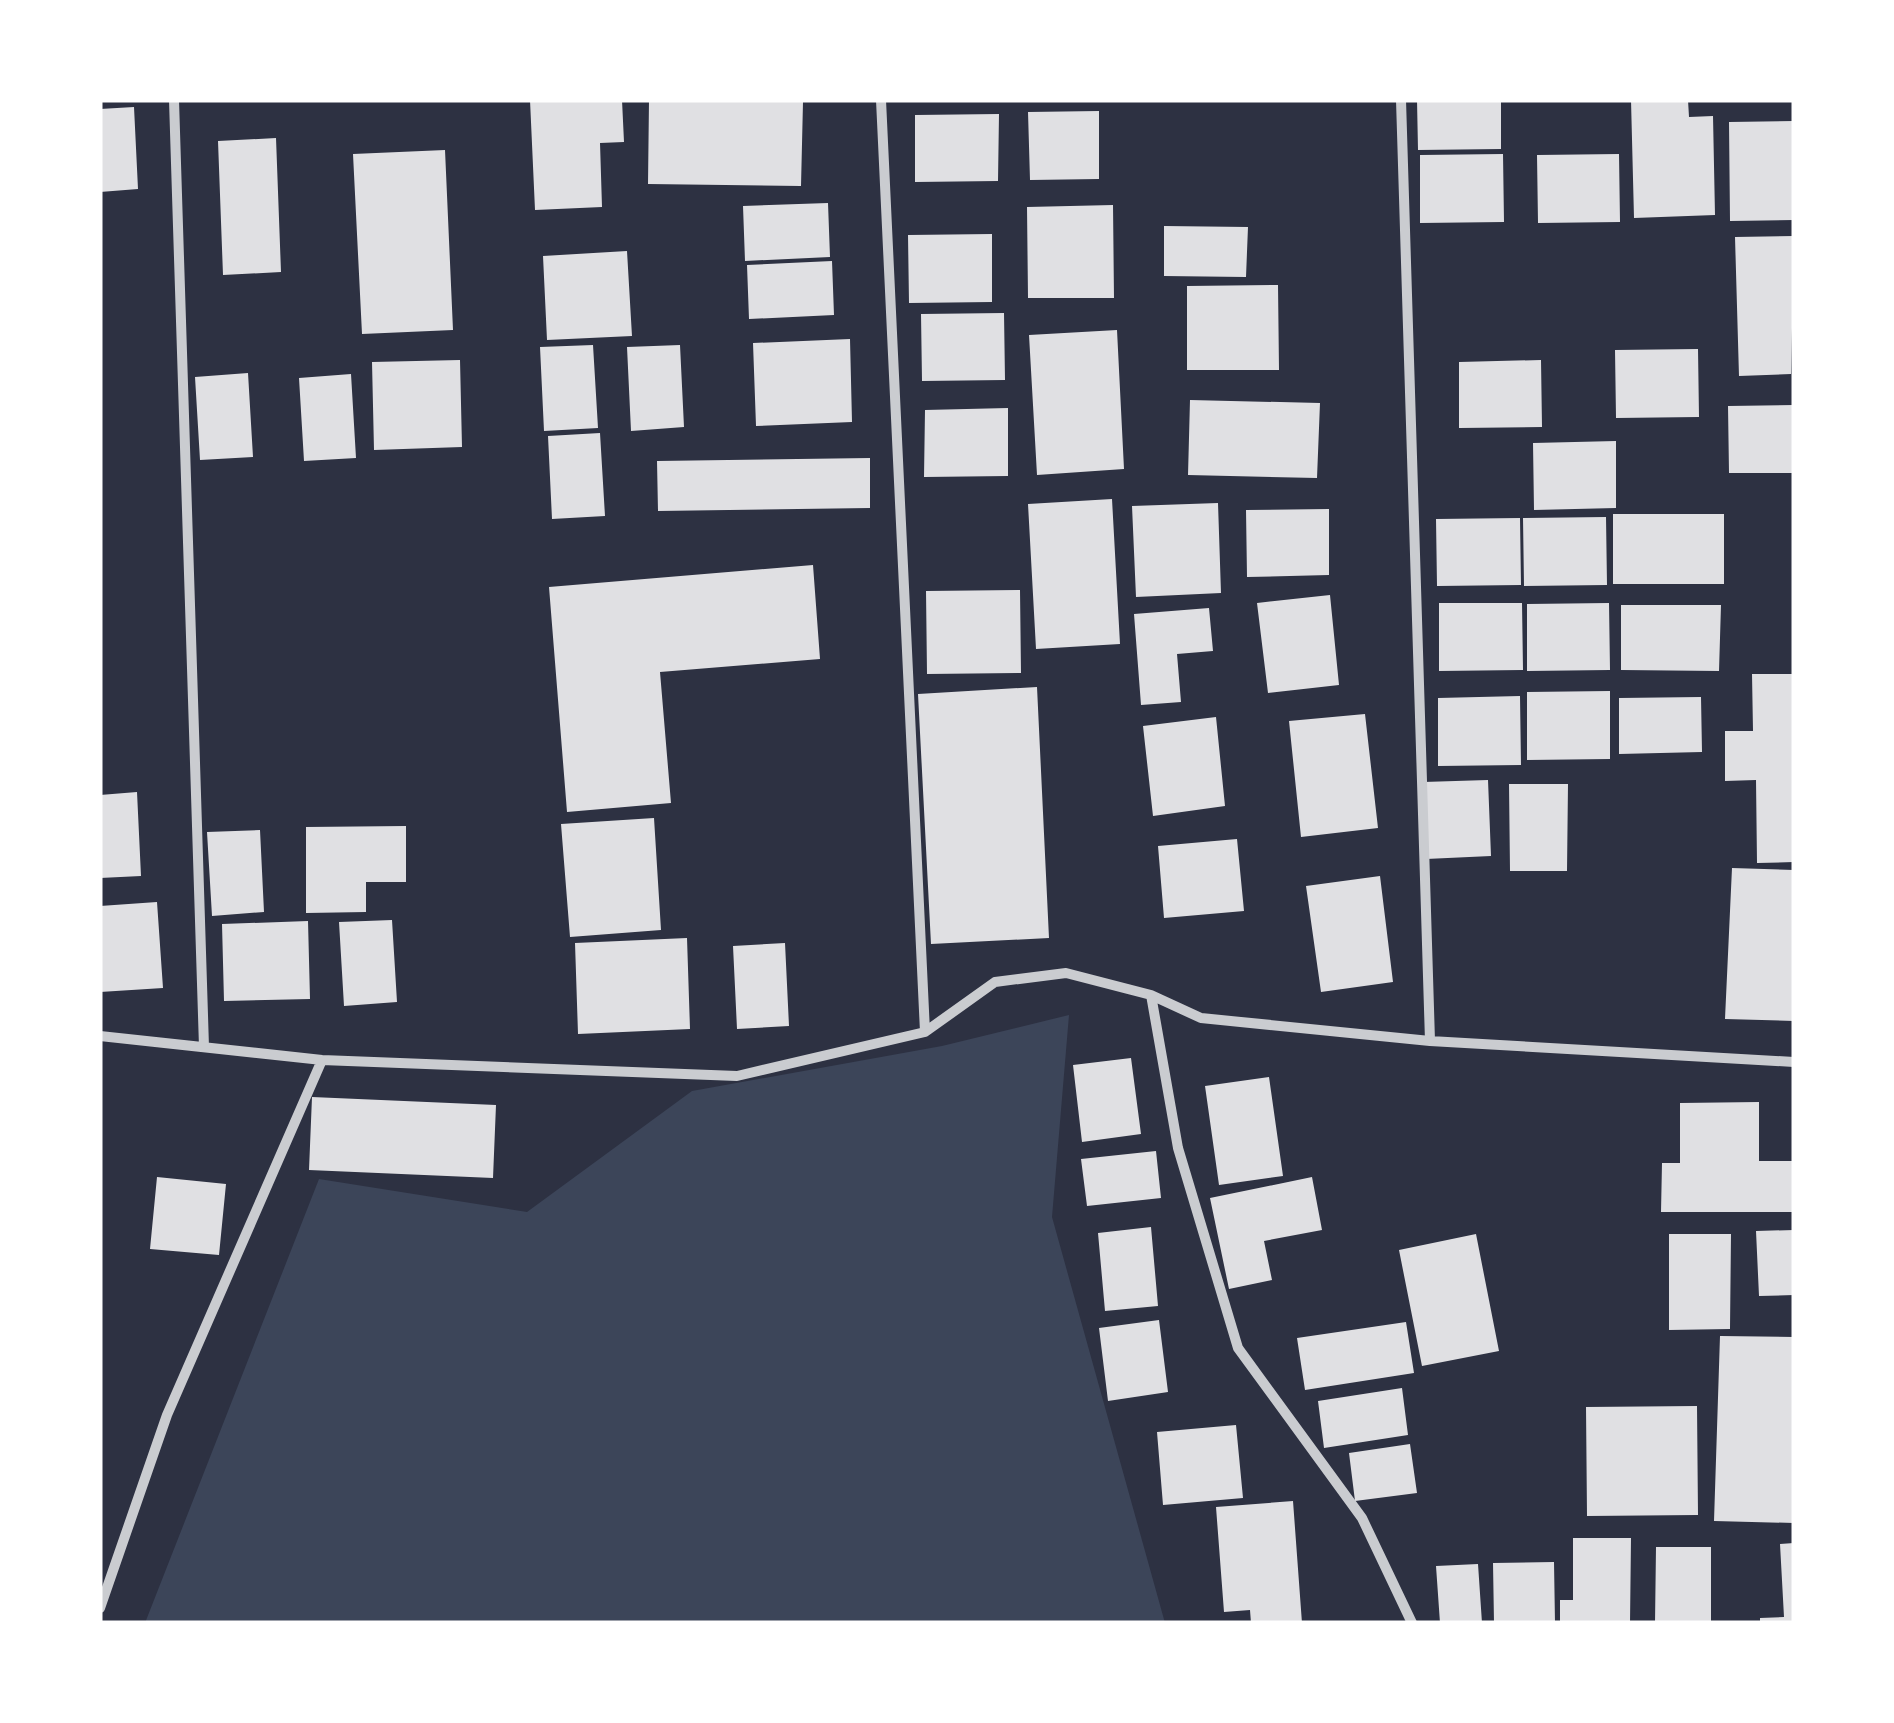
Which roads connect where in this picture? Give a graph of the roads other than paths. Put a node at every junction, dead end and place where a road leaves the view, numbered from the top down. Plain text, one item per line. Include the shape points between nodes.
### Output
1 (174, 100) edge
2 (881, 100) edge
3 (1401, 100) edge
4 (1151, 995) junction
5 (925, 1032) junction
6 (100, 1036) edge
7 (1430, 1041) junction
8 (204, 1046) junction
9 (322, 1060) junction
10 (1794, 1062) edge
11 (100, 1608) edge
12 (1412, 1623) edge

1 - 8 street
2 - 5 street
3 - 7 street
4 - 5 street via 1066,973 995,982
4 - 7 street via 1202,1018
4 - 12 street via 1178,1148 1238,1348 1362,1518
5 - 9 street via 738,1076
6 - 8 street
7 - 10 street
8 - 9 street
9 - 11 street via 167,1415

